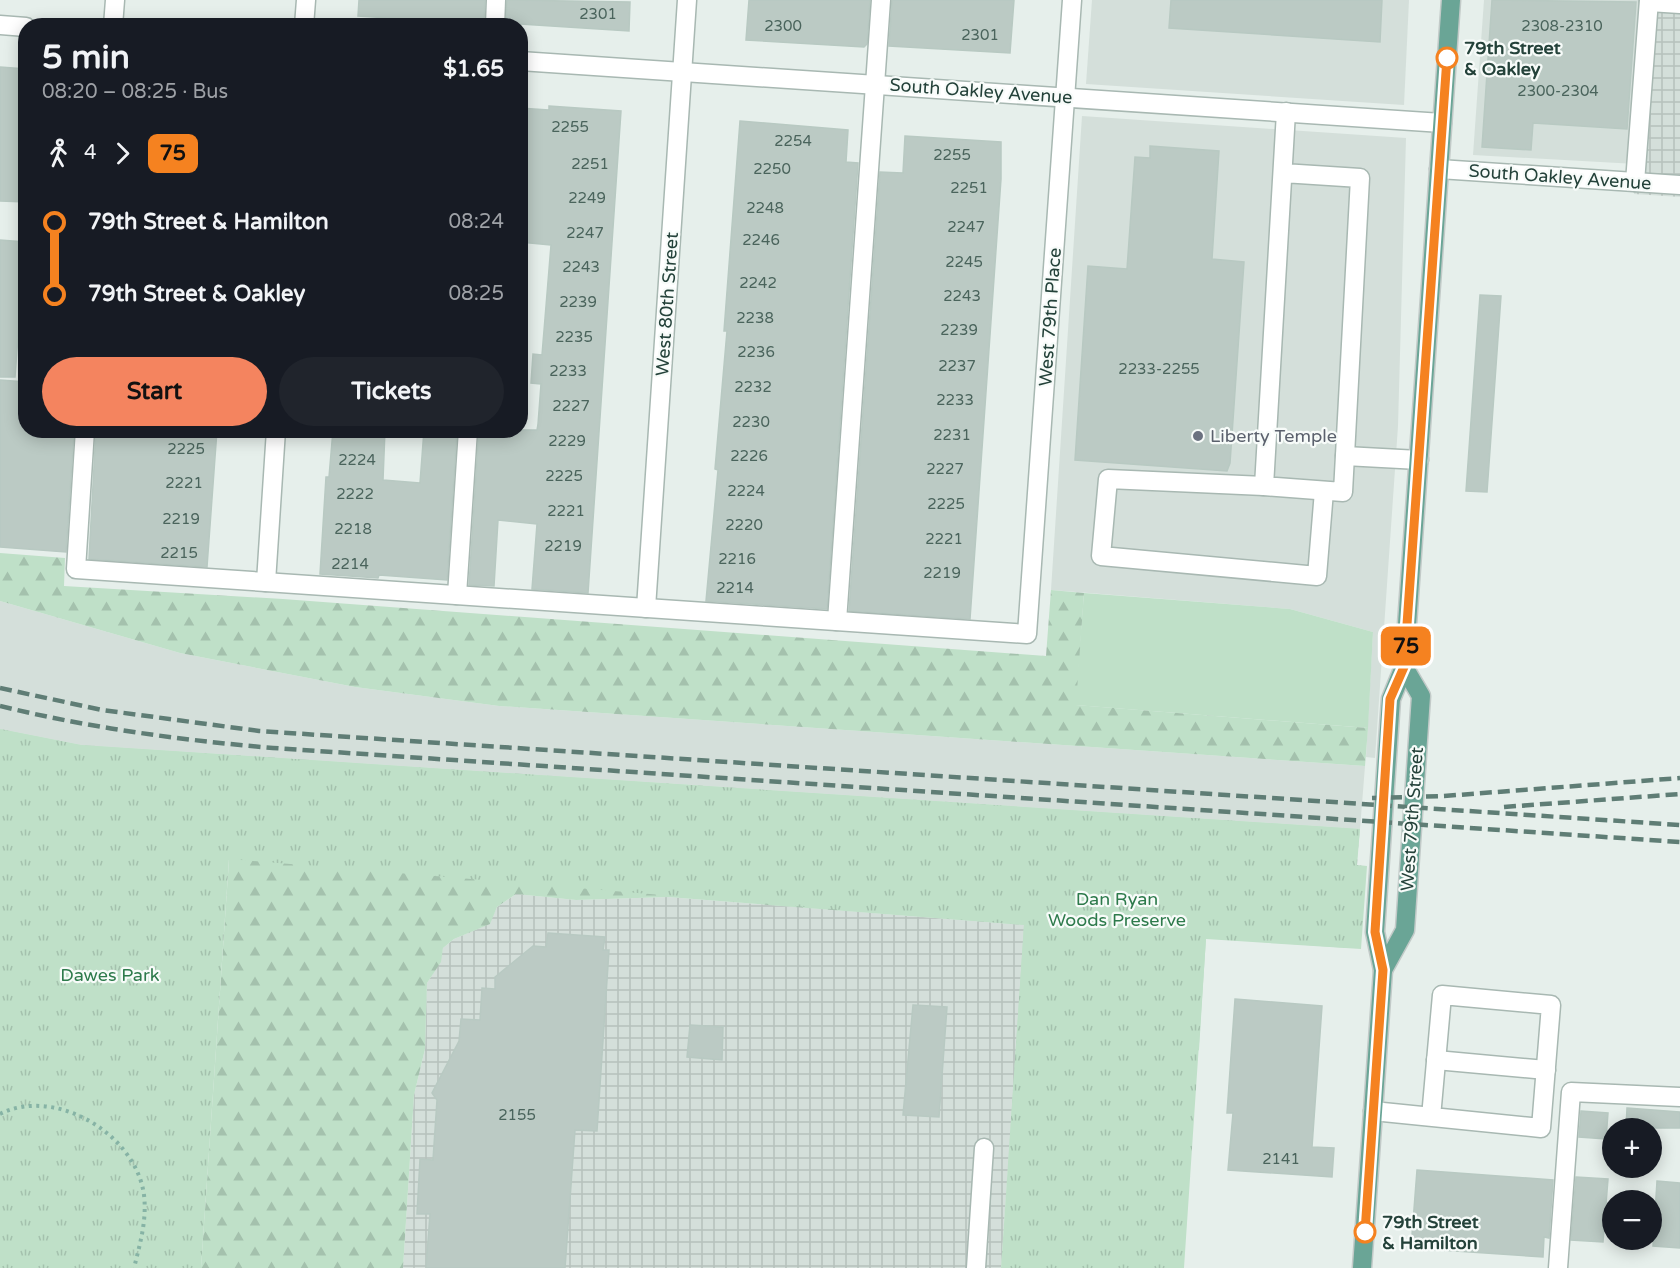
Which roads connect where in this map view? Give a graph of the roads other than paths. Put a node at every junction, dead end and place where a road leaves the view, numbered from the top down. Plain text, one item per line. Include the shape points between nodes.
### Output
1 (115, 0) edge
2 (306, 0) edge
3 (496, 0) edge
4 (687, 0) edge
5 (881, 0) edge
6 (1072, 0) edge
7 (1451, 0) edge
8 (1649, 1) edge
9 (1680, 4) edge
10 (114, 18) edge
11 (305, 18) edge
12 (495, 18) edge
13 (0, 25) edge
14 (18, 26) edge
15 (528, 61) edge
16 (682, 71) junction
17 (875, 84) junction
18 (1065, 96) junction
19 (1286, 112) junction
20 (1442, 123) junction
21 (1439, 169) junction
22 (1283, 172) junction
23 (1635, 182) junction
24 (1680, 185) edge
25 (84, 438) edge
26 (275, 438) edge
27 (467, 438) edge
28 (1345, 456) junction
29 (1419, 460) junction
30 (1264, 486) junction
31 (1324, 491) junction
32 (266, 582) junction
33 (457, 595) junction
34 (646, 608) junction
35 (837, 621) junction
36 (1404, 667) junction
37 (1383, 970) junction
38 (1436, 1060) junction
39 (1546, 1070) junction
40 (1680, 1097) edge
41 (1373, 1111) junction
42 (1431, 1117) junction
43 (984, 1148) dead end
44 (976, 1268) edge
45 (1362, 1268) edge
46 (1558, 1268) edge

1 - 10 street
2 - 11 street
3 - 12 street
4 - 16 street, West 80th Street
5 - 17 street
6 - 18 street, West 79th Place
7 - 20 main road, West 79th Street
8 - 9 street
8 - 23 street
13 - 14 street
15 - 16 street, South Oakley Avenue
16 - 17 street, South Oakley Avenue
16 - 34 street, West 80th Street
17 - 18 street, South Oakley Avenue
17 - 35 street
18 - 19 street, South Oakley Avenue
18 - 35 street, West 79th Place via 1027,634
19 - 20 street, South Oakley Avenue
19 - 22 street
20 - 21 main road, West 79th Street
21 - 23 street, South Oakley Avenue
21 - 29 main road, West 79th Street
22 - 28 street via 1360,178
22 - 30 street
23 - 24 street, South Oakley Avenue
25 - 32 street via 76,568
26 - 32 street
27 - 33 street
28 - 29 street
28 - 31 street via 1343,492
29 - 36 main road, West 79th Street
30 - 31 street
30 - 31 street via 1108,479 1101,556 1317,576
32 - 33 street
33 - 34 street
34 - 35 street
36 - 37 main road, West 79th Street via 1390,699 1375,932
36 - 37 main road, West 79th Street via 1421,696 1406,919 1405,930
37 - 41 main road, West 79th Street
38 - 39 street
38 - 39 street via 1442,995 1551,1005
38 - 42 street
39 - 42 street via 1541,1128
40 - 46 street via 1571,1092
41 - 42 street
41 - 45 main road, West 79th Street
43 - 44 street

